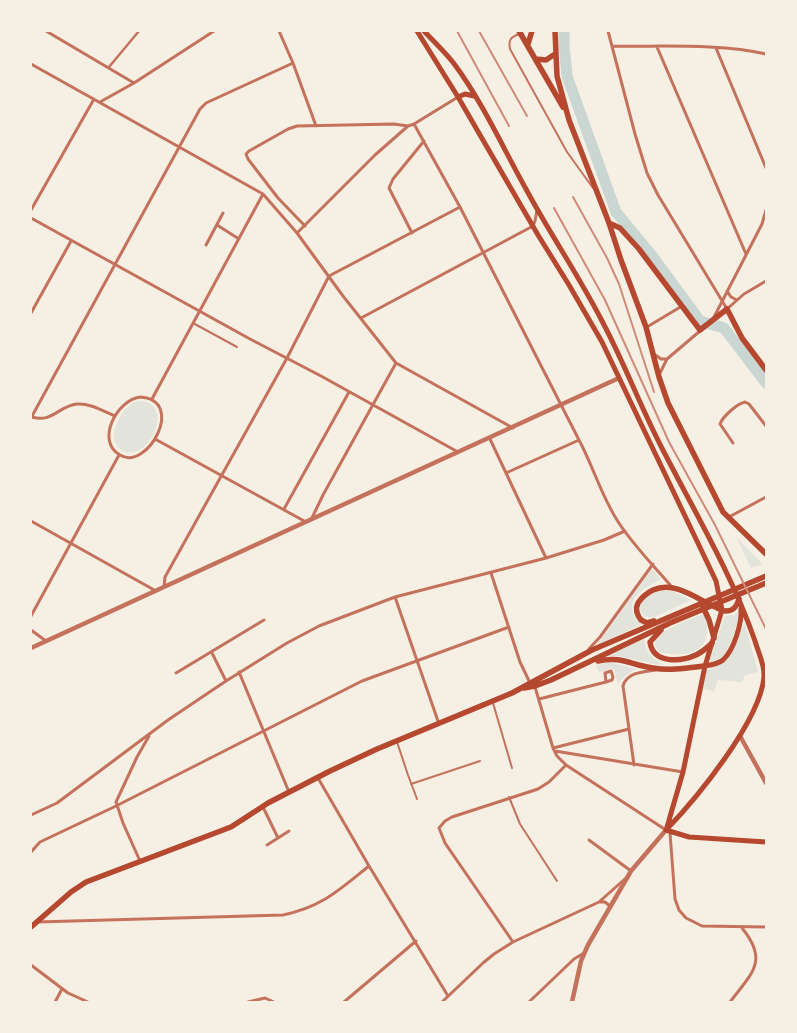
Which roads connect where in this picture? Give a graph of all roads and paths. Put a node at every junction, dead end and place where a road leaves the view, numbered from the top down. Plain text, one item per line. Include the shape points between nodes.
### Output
1 (46, 31) edge
2 (139, 31) edge
3 (214, 31) edge
4 (279, 31) edge
5 (417, 31) edge
6 (424, 31) edge
7 (532, 31) edge
8 (549, 31) edge
9 (608, 31) edge
10 (522, 32) edge
11 (555, 33) edge
12 (528, 44) junction
13 (612, 46) junction
14 (657, 46) junction
15 (716, 48) junction
16 (555, 54) junction
17 (766, 54) edge
18 (536, 59) junction
19 (293, 63) junction
20 (31, 64) edge
21 (109, 67) junction
22 (134, 83) junction
23 (474, 96) junction
24 (458, 97) junction
25 (94, 99) junction
26 (100, 102) junction
27 (569, 120) junction
28 (414, 124) junction
29 (316, 126) junction
30 (408, 126) junction
31 (424, 141) junction
32 (180, 147) junction
33 (766, 168) edge
34 (263, 194) junction
35 (598, 194) junction
36 (460, 207) junction
37 (31, 210) edge
38 (537, 210) junction
39 (766, 210) edge
40 (223, 213) dead end
41 (31, 218) edge
42 (765, 218) edge
43 (609, 223) junction
44 (216, 225) junction
45 (305, 226) junction
46 (532, 226) junction
47 (297, 233) junction
48 (412, 233) junction
49 (239, 239) junction
50 (71, 241) junction
51 (206, 245) dead end
52 (483, 253) junction
53 (746, 254) junction
54 (115, 264) junction
55 (329, 276) junction
56 (766, 281) edge
57 (726, 290) junction
58 (722, 299) junction
59 (737, 300) junction
60 (682, 306) junction
61 (727, 309) junction
62 (200, 312) junction
63 (31, 313) edge
64 (361, 318) junction
65 (711, 321) junction
66 (193, 323) junction
67 (646, 327) junction
68 (702, 329) junction
69 (237, 347) dead end
70 (654, 353) junction
71 (287, 358) junction
72 (667, 359) junction
73 (396, 362) junction
74 (766, 370) edge
75 (659, 377) junction
76 (620, 378) junction
77 (349, 392) junction
78 (152, 399) junction
79 (374, 405) junction
80 (561, 405) junction
81 (32, 416) edge
82 (115, 416) junction
83 (766, 426) edge
84 (513, 428) junction
85 (155, 439) junction
86 (490, 439) junction
87 (580, 440) junction
88 (733, 443) dead end
89 (460, 452) junction
90 (120, 455) junction
91 (506, 473) junction
92 (223, 476) junction
93 (766, 497) edge
94 (284, 509) junction
95 (728, 517) junction
96 (31, 521) edge
97 (309, 521) junction
98 (625, 531) junction
99 (72, 543) junction
100 (766, 554) edge
101 (546, 558) junction
102 (653, 564) junction
103 (491, 573) junction
104 (766, 576) edge
105 (766, 583) edge
106 (670, 586) junction
107 (164, 587) junction
108 (156, 591) junction
109 (395, 597) junction
110 (696, 598) junction
111 (740, 601) junction
112 (722, 610) junction
113 (31, 616) edge
114 (264, 620) dead end
115 (667, 621) junction
116 (509, 627) junction
117 (31, 630) edge
118 (713, 640) junction
119 (46, 642) junction
120 (31, 648) edge
121 (212, 653) junction
122 (584, 654) junction
123 (416, 661) junction
124 (588, 663) junction
125 (704, 666) junction
126 (665, 670) junction
127 (239, 672) junction
128 (176, 673) dead end
129 (226, 681) junction
130 (606, 682) dead end
131 (532, 684) junction
132 (539, 699) junction
133 (493, 702) junction
134 (439, 724) junction
135 (629, 729) junction
136 (264, 731) junction
137 (151, 733) junction
138 (740, 736) junction
139 (397, 741) junction
140 (553, 749) junction
141 (480, 761) dead end
142 (566, 765) junction
143 (634, 765) junction
144 (512, 768) dead end
145 (683, 772) junction
146 (318, 777) junction
147 (411, 784) junction
148 (766, 784) edge
149 (289, 792) junction
150 (509, 797) junction
151 (417, 799) dead end
152 (116, 806) junction
153 (262, 806) junction
154 (31, 815) edge
155 (289, 831) dead end
156 (668, 832) junction
157 (278, 838) junction
158 (589, 840) dead end
159 (766, 842) edge
160 (267, 845) dead end
161 (31, 852) edge
162 (140, 862) junction
163 (369, 866) junction
164 (630, 871) junction
165 (626, 877) junction
166 (557, 881) dead end
167 (599, 902) junction
168 (611, 907) junction
169 (37, 922) junction
170 (31, 927) edge
171 (742, 927) junction
172 (766, 927) edge
173 (416, 941) junction
174 (513, 942) junction
175 (584, 953) junction
176 (31, 965) edge
177 (62, 989) junction
178 (59, 995) junction
179 (448, 996) junction
180 (573, 1001) edge
181 (56, 1002) edge
182 (60, 1002) edge
183 (88, 1002) edge
184 (248, 1002) edge
185 (274, 1002) edge
186 (344, 1002) edge
187 (442, 1002) edge
188 (529, 1002) edge
189 (730, 1002) edge

1 - 21 street
2 - 21 street
3 - 22 street
4 - 19 street
5 - 24 main road
6 - 23 main road via 448,56
7 - 12 main road
8 - 11 main road
9 - 13 street
10 - 12 main road
10 - 35 lane via 510,39 510,49 567,152
11 - 16 main road
12 - 18 main road
13 - 14 street
13 - 58 street via 647,173
14 - 15 street
14 - 53 street
15 - 17 street
15 - 33 street
16 - 18 main road via 546,60
16 - 27 main road via 557,76
18 - 27 main road
19 - 29 street
19 - 32 street via 206,103 197,113
20 - 25 street
21 - 22 street
22 - 26 street
23 - 24 main road via 465,94
23 - 38 main road
24 - 28 street
24 - 46 main road
25 - 26 street
25 - 37 street
26 - 32 street
27 - 35 main road
28 - 30 street
28 - 31 street
29 - 30 street
29 - 45 street via 288,129 246,154 268,185
30 - 45 street
31 - 36 street
31 - 48 street via 389,188
32 - 34 street
32 - 54 street
34 - 47 street
34 - 49 street
35 - 43 main road
36 - 48 street
36 - 52 street
38 - 46 street
38 - 111 main road via 603,322 650,424
39 - 42 street
40 - 44 street
41 - 50 street
42 - 53 street
43 - 60 main road via 620,228 639,249
43 - 67 main road
44 - 49 street
44 - 51 street
45 - 47 street
46 - 52 street
46 - 76 main road via 586,313
47 - 55 street
48 - 55 street
49 - 62 street
50 - 54 street
50 - 63 street
52 - 64 street
52 - 80 street
53 - 57 street
54 - 62 street
54 - 81 street
55 - 64 street
55 - 71 street
56 - 59 street
57 - 58 street
57 - 59 street
58 - 61 street
58 - 65 street
59 - 61 street
60 - 67 street
60 - 68 main road
61 - 65 main road
61 - 74 main road via 742,338
62 - 66 street
62 - 71 street
64 - 73 street
65 - 68 main road
66 - 69 lane
66 - 78 street
67 - 70 main road
68 - 72 street
70 - 72 street via 658,358
70 - 75 main road
71 - 77 street
71 - 92 street
72 - 75 street
73 - 79 street
73 - 84 street
75 - 95 main road via 683,435
76 - 80 street
76 - 112 main road via 710,567
77 - 79 street
77 - 94 street
78 - 82 street via 140,397 130,400
78 - 85 street via 157,403 161,416
79 - 89 street
79 - 97 street
80 - 84 street
80 - 87 street
81 - 82 street via 47,418 68,406 83,404
82 - 90 street via 109,434 110,443
83 - 88 street via 749,404 741,403 720,424
84 - 86 street
85 - 90 street via 139,455
85 - 92 street
86 - 89 street
86 - 91 street
87 - 91 street
87 - 98 street via 606,499
89 - 97 street
90 - 99 street
91 - 101 street
92 - 94 street
92 - 107 street via 165,577
93 - 95 street
94 - 97 street
95 - 100 main road
96 - 99 street
97 - 107 street
98 - 101 street
98 - 102 street
99 - 108 street
99 - 113 street
101 - 103 street
102 - 106 street
102 - 122 street
103 - 109 street
103 - 116 street
104 - 115 main road
105 - 115 main road
106 - 110 main road
106 - 115 main road via 645,594 636,609 645,622
107 - 108 street
108 - 119 street
109 - 123 street
109 - 127 street via 318,626
110 - 112 main road
110 - 118 main road via 706,612
111 - 112 main road via 733,609
111 - 125 main road via 741,623 726,656 720,662
111 - 138 main road via 764,677 752,714
112 - 118 main road
114 - 121 street
115 - 118 main road via 650,642 654,654 661,658 691,657
115 - 122 main road
115 - 124 main road
116 - 123 street
116 - 131 street via 520,662
117 - 119 street
118 - 125 main road
119 - 120 street
121 - 128 street
121 - 129 street
122 - 131 main road
123 - 134 street
123 - 136 street via 362,681
124 - 126 main road via 613,658
124 - 131 main road
125 - 126 main road
125 - 145 main road
126 - 135 street via 632,674 624,681
127 - 129 street
127 - 136 street
129 - 137 street
130 - 132 street
131 - 132 street
131 - 133 main road
132 - 140 street
133 - 134 main road
133 - 144 lane
134 - 139 main road
135 - 140 street
135 - 143 street
136 - 149 street
136 - 152 street
137 - 152 street via 117,796
137 - 154 street via 56,803
138 - 148 street
138 - 156 main road
139 - 146 main road
139 - 147 lane
140 - 142 street
140 - 143 street
141 - 147 lane
142 - 150 street via 544,786
142 - 156 street
143 - 145 street
145 - 156 main road
146 - 149 main road
146 - 163 street
147 - 151 lane
149 - 153 main road
150 - 166 lane via 520,824
150 - 174 street via 445,821 439,828 445,843
152 - 161 street via 40,842
152 - 162 street
153 - 157 street
153 - 162 main road via 231,827
155 - 157 street
156 - 159 main road via 688,837
156 - 164 street
156 - 171 street via 679,910 686,918 702,926
157 - 160 street
158 - 164 street
162 - 169 main road via 79,886
163 - 169 street via 325,901 283,915
163 - 173 street
164 - 165 street
165 - 167 street
165 - 168 street
167 - 168 street
167 - 174 street
168 - 175 street
169 - 170 main road
171 - 172 street
171 - 189 street via 754,945 756,960 753,972
173 - 179 street
173 - 186 street
174 - 179 street via 482,963
175 - 180 street
175 - 188 street via 574,958
176 - 177 street
177 - 178 street
177 - 183 street
178 - 181 street
178 - 182 street
179 - 187 street
184 - 185 street via 265,998

